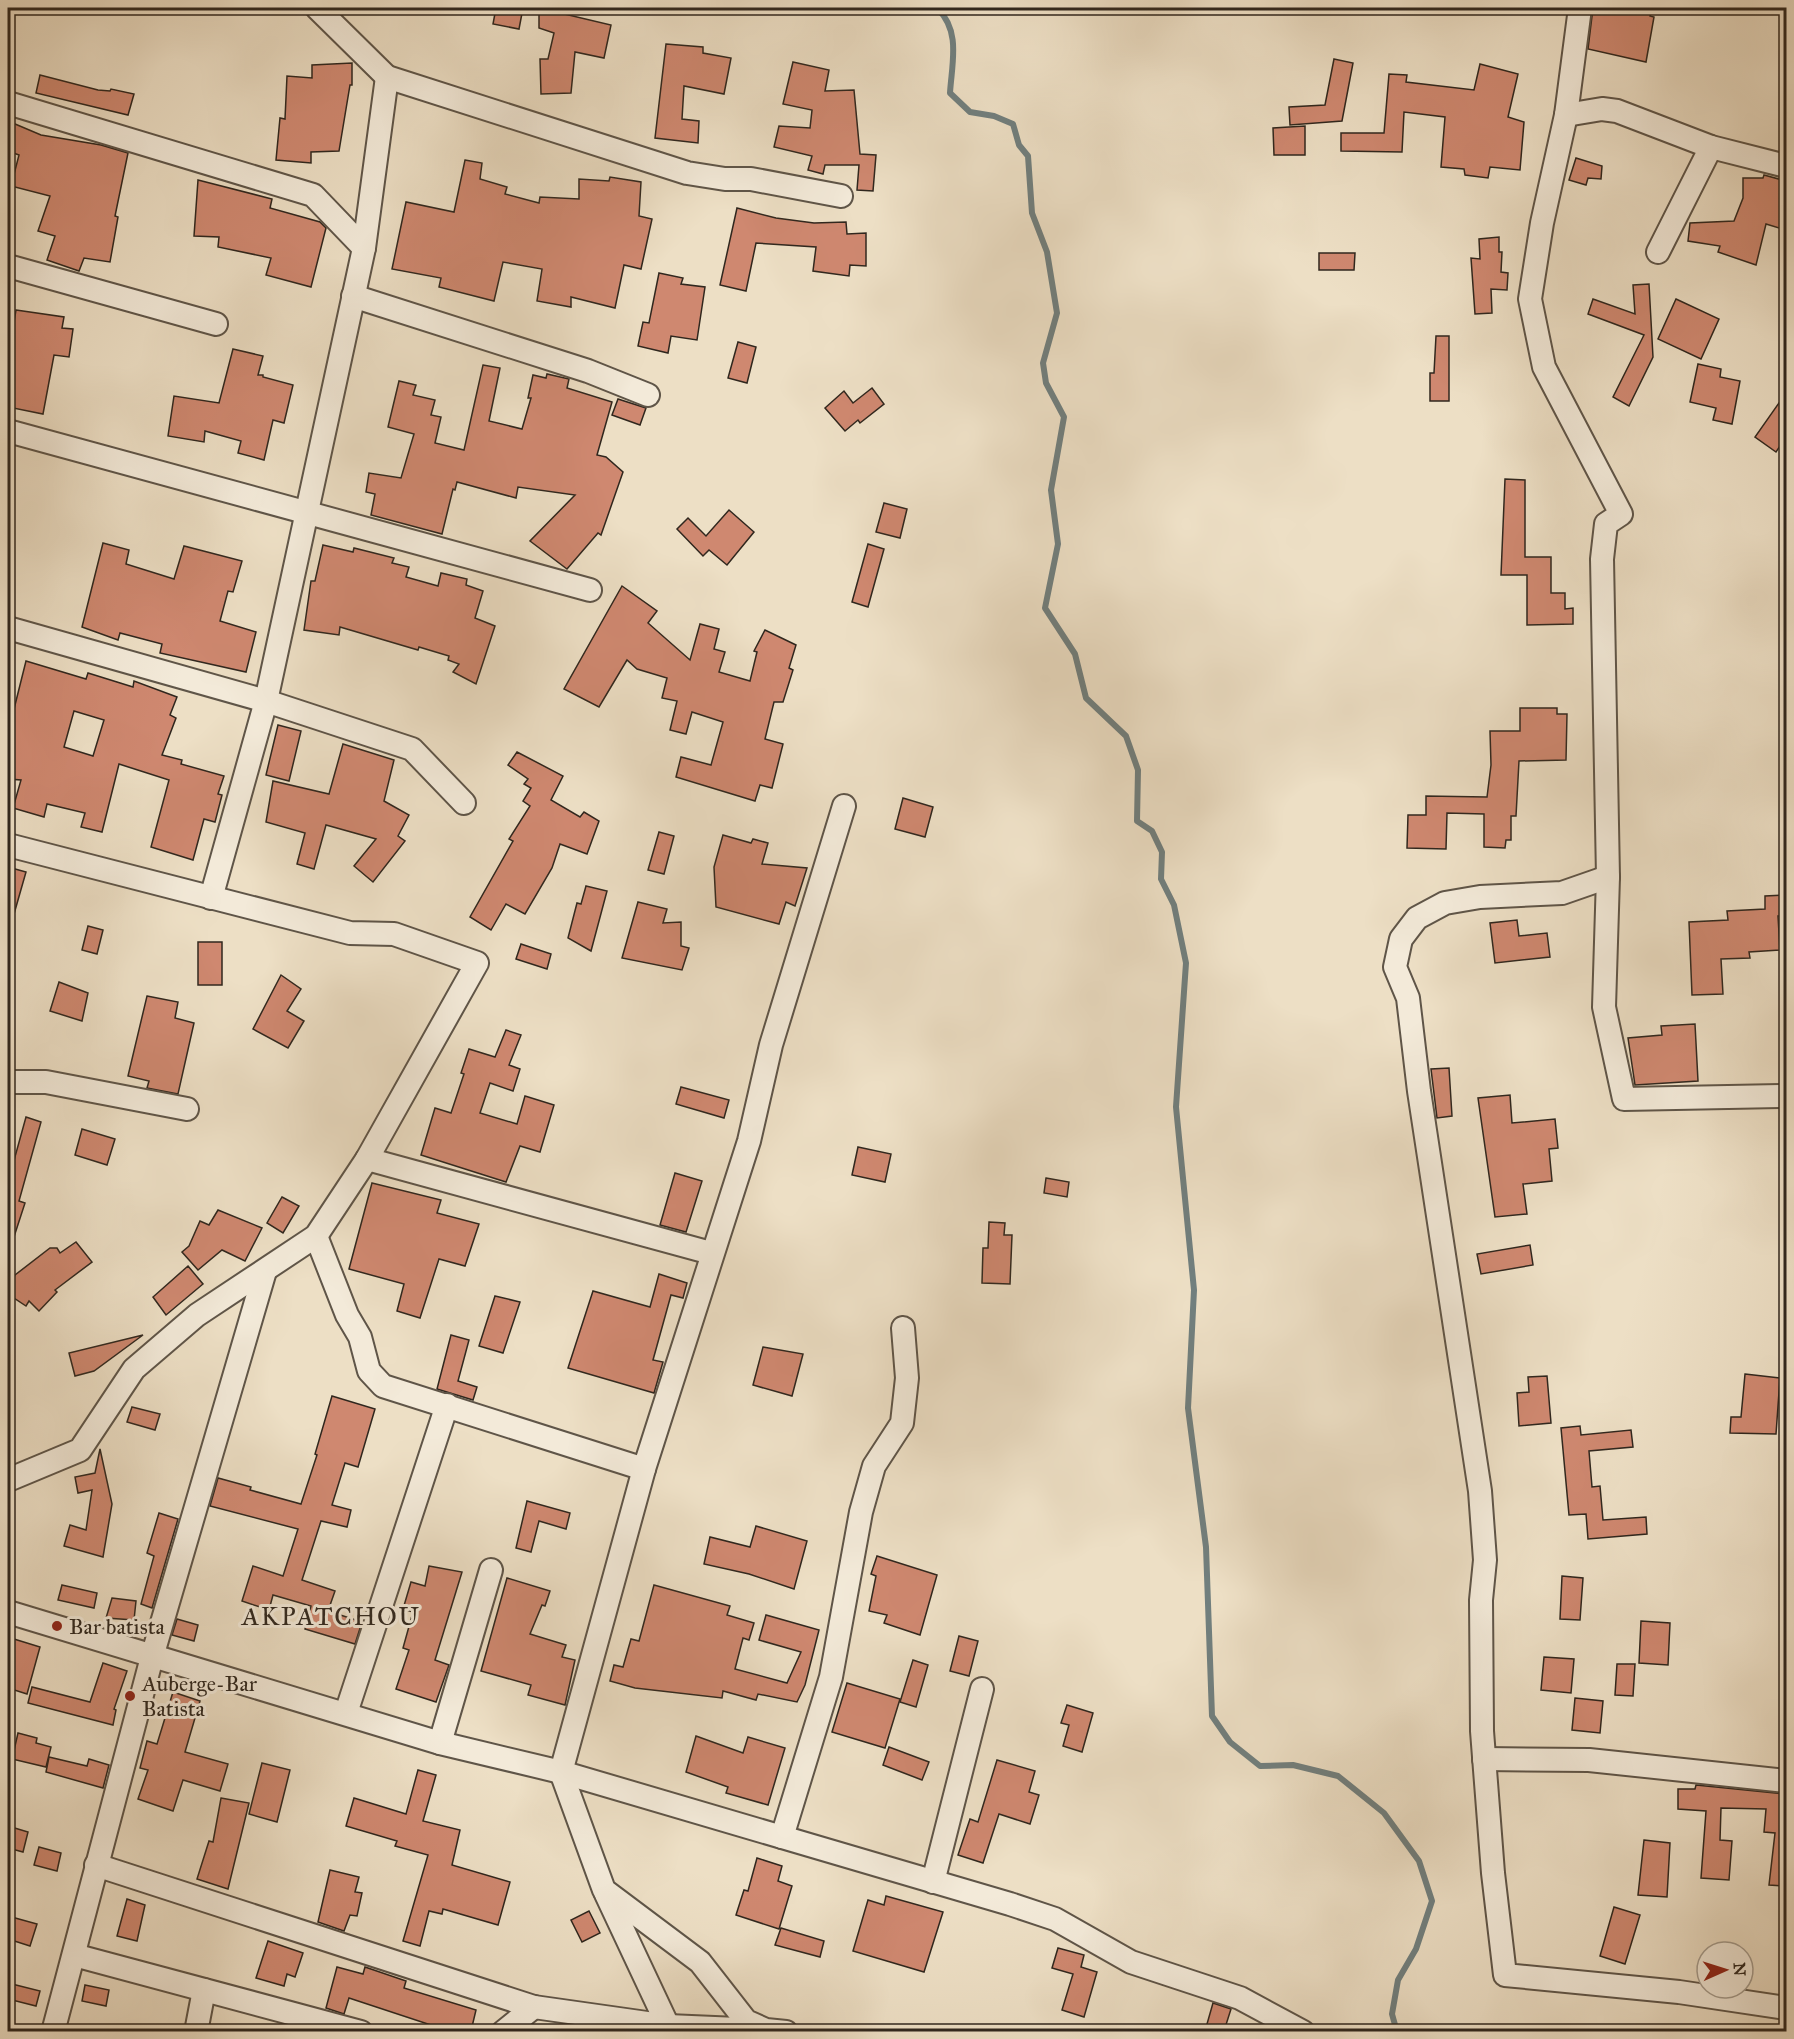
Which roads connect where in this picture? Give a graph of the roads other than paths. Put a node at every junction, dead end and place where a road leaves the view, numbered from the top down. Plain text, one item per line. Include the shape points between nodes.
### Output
1 (317, 8) edge
2 (1580, 8) edge
3 (387, 77) junction
4 (8, 103) edge
5 (1566, 115) junction
6 (1711, 147) junction
7 (1786, 166) edge
8 (841, 196) dead end
9 (364, 248) junction
10 (1658, 252) dead end
11 (8, 266) edge
12 (353, 296) junction
13 (216, 324) dead end
14 (648, 395) dead end
15 (8, 431) edge
16 (306, 512) junction
17 (590, 590) dead end
18 (8, 628) edge
19 (266, 701) junction
20 (464, 803) dead end
21 (844, 806) dead end
22 (8, 845) edge
23 (1608, 877) junction
24 (211, 897) junction
25 (8, 1082) edge
26 (1786, 1096) edge
27 (187, 1109) dead end
28 (367, 1159) junction
29 (316, 1236) junction
30 (711, 1253) junction
31 (265, 1270) junction
32 (903, 1328) dead end
33 (447, 1405) junction
34 (644, 1469) junction
35 (8, 1480) edge
36 (491, 1570) dead end
37 (8, 1612) edge
38 (152, 1657) junction
39 (982, 1689) dead end
40 (346, 1713) junction
41 (440, 1743) junction
42 (1484, 1759) junction
43 (561, 1772) junction
44 (1786, 1781) edge
45 (782, 1837) junction
46 (96, 1865) junction
47 (933, 1882) junction
48 (604, 1890) junction
49 (74, 1955) junction
50 (204, 1990) junction
51 (534, 2007) junction
52 (1786, 2008) edge
53 (670, 2029) edge
54 (53, 2031) edge
55 (196, 2031) edge
56 (361, 2031) edge
57 (503, 2031) edge
58 (776, 2031) edge
59 (1303, 2031) edge

1 - 3 street
2 - 5 street
3 - 8 street via 687,172
3 - 9 street
4 - 9 street via 313,195
5 - 6 street via 1617,111
5 - 23 street via 1530,299 1544,368 1621,514 1606,524 1602,559
6 - 7 street
6 - 10 street
9 - 12 street
11 - 13 street
12 - 14 street via 588,371
12 - 16 street
15 - 16 street
16 - 17 street
16 - 19 street
18 - 19 street
19 - 20 street via 412,749
19 - 24 street
21 - 30 street via 771,1044 749,1141
22 - 24 street
23 - 26 street via 1604,1007 1624,1099
23 - 42 street via 1562,893 1445,903 1417,918 1401,939 1395,967 1414,1026 1419,1091 1480,1491 1485,1560 1480,1657
24 - 28 street via 350,933 394,934 477,963
25 - 27 street via 46,1082
28 - 29 street
28 - 30 street
29 - 31 street
29 - 33 street via 347,1315 360,1337 369,1371 383,1386
30 - 34 street
31 - 35 street via 197,1315 134,1369 80,1450
31 - 38 street
32 - 45 street via 907,1378 902,1423 874,1466 861,1512 831,1677
33 - 34 street
33 - 40 street
34 - 43 street
36 - 41 street
37 - 38 street
38 - 40 street
38 - 46 street
39 - 47 street
40 - 41 street
41 - 43 street
42 - 44 street via 1589,1760
42 - 52 street via 1505,1975 1679,1992
43 - 45 street
43 - 48 street
45 - 47 street
46 - 49 street
46 - 51 street
47 - 59 street via 1055,1919 1131,1962 1240,1998
48 - 53 street
48 - 58 street via 700,1962 746,2021
49 - 50 street
49 - 54 street
50 - 55 street
50 - 56 street
51 - 53 street
51 - 57 street
53 - 58 street

